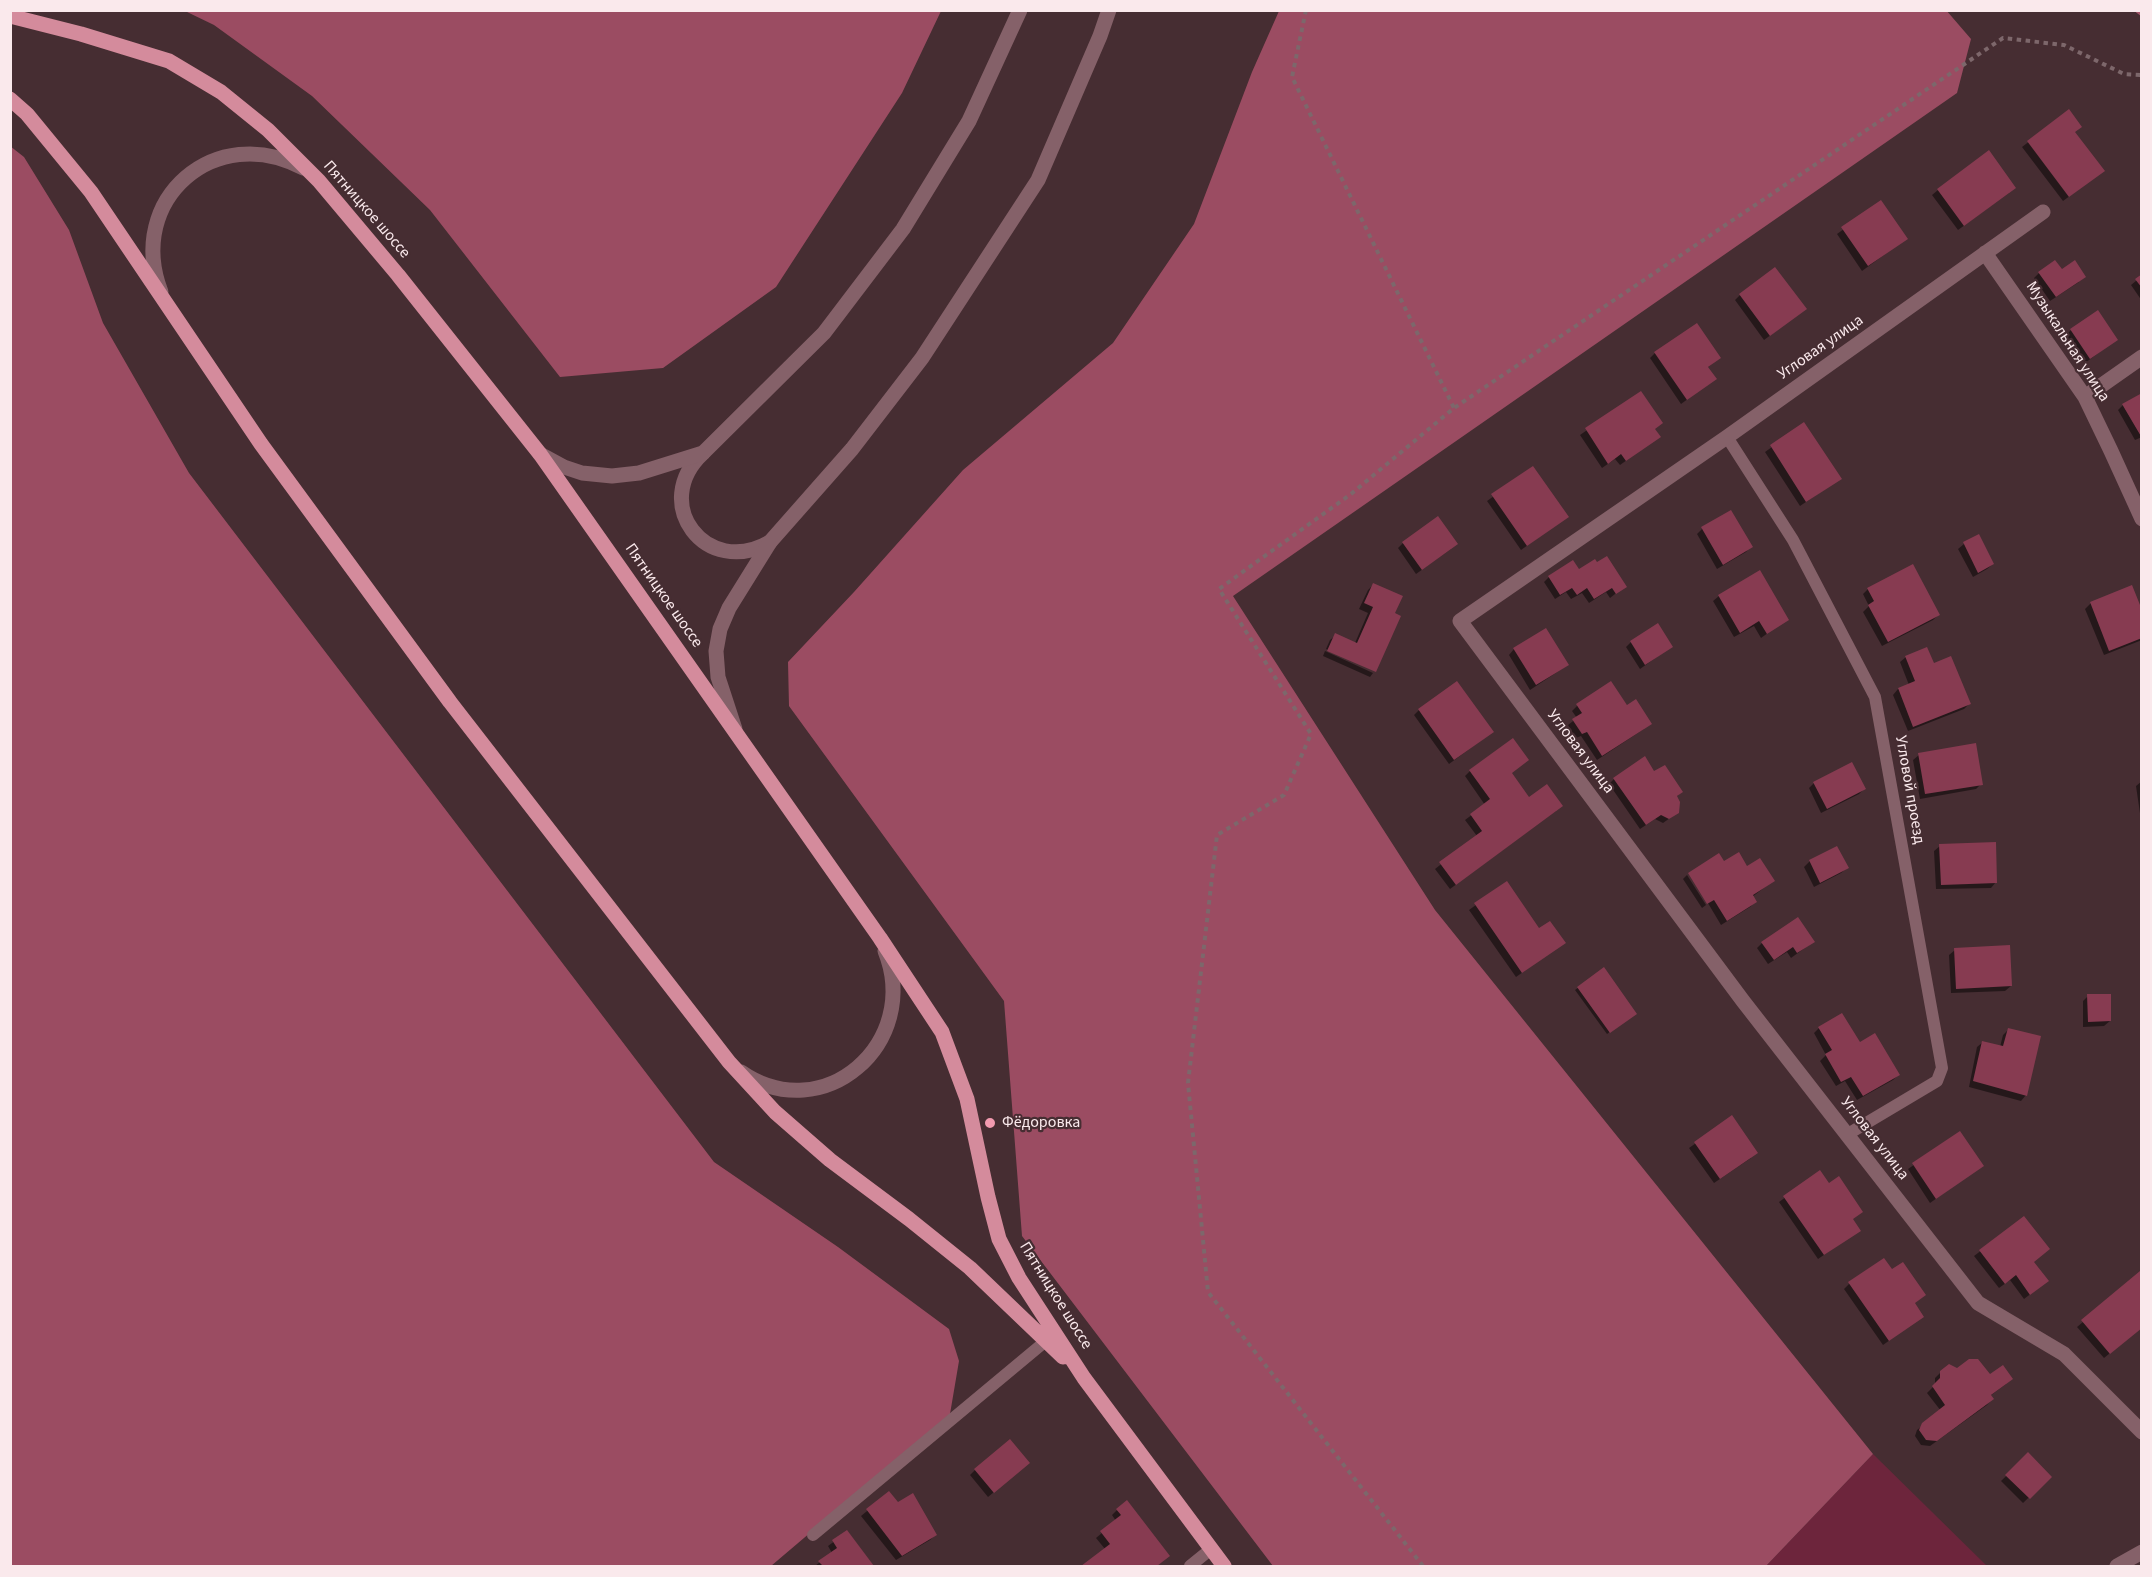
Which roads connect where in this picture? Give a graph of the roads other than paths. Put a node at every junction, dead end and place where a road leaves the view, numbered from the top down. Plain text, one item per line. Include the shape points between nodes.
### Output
1 (1020, 10) edge
2 (1109, 10) edge
3 (11, 16) edge
4 (10, 99) edge
5 (319, 181) junction
6 (2043, 212) dead end
7 (1985, 253) junction
8 (171, 310) junction
9 (2142, 357) edge
10 (2085, 397) junction
11 (1727, 437) junction
12 (703, 453) junction
13 (540, 454) junction
14 (2142, 519) edge
15 (770, 542) junction
16 (737, 734) junction
17 (880, 938) junction
18 (729, 1062) junction
19 (1848, 1134) junction
20 (1047, 1340) junction
21 (1084, 1378) junction
22 (2142, 1432) edge
23 (813, 1535) dead end
24 (1211, 1549) junction
25 (2142, 1552) edge
26 (1190, 1566) edge
27 (1224, 1566) edge
28 (2117, 1566) edge

1 - 12 street via 969,121 903,229 824,333
2 - 15 street via 1031,190 922,358 852,449
3 - 5 main road, Пятницкое шоссе via 169,61 221,92 268,130
4 - 8 main road, Пятницкое шоссе via 91,192
5 - 8 street via 290,161 257,153 223,156 179,183 160,212 152,246 156,280
5 - 13 main road, Пятницкое шоссе
6 - 7 street, Угловая улица
7 - 10 street, Музыкальная улица
7 - 11 street, Угловая улица
8 - 18 main road, Пятницкое шоссе via 261,444 450,702
9 - 10 street
10 - 14 street, Музыкальная улица
11 - 19 lane, Угловой проезд via 1793,540 1875,697 1942,1068 1937,1080
11 - 19 street, Угловая улица via 1460,621 1736,991
12 - 13 street via 639,473 612,476 582,473
12 - 15 street via 688,470 681,492 689,526 704,543 726,552 749,552
13 - 16 main road, Пятницкое шоссе
15 - 16 street via 729,608 716,651 718,677
16 - 17 main road, Пятницкое шоссе
17 - 18 street via 893,981 891,1015 878,1046 854,1070 824,1085 790,1089 757,1081
17 - 21 main road, Пятницкое шоссе via 942,1032 967,1099 999,1239 1019,1278
18 - 20 main road, Пятницкое шоссе via 775,1112 830,1160 970,1268
19 - 22 street, Угловая улица via 1978,1303 2064,1354
20 - 21 main road, Пятницкое шоссе
20 - 23 lane
21 - 24 main road, Пятницкое шоссе
24 - 26 lane
24 - 27 main road, Пятницкое шоссе
25 - 28 street

